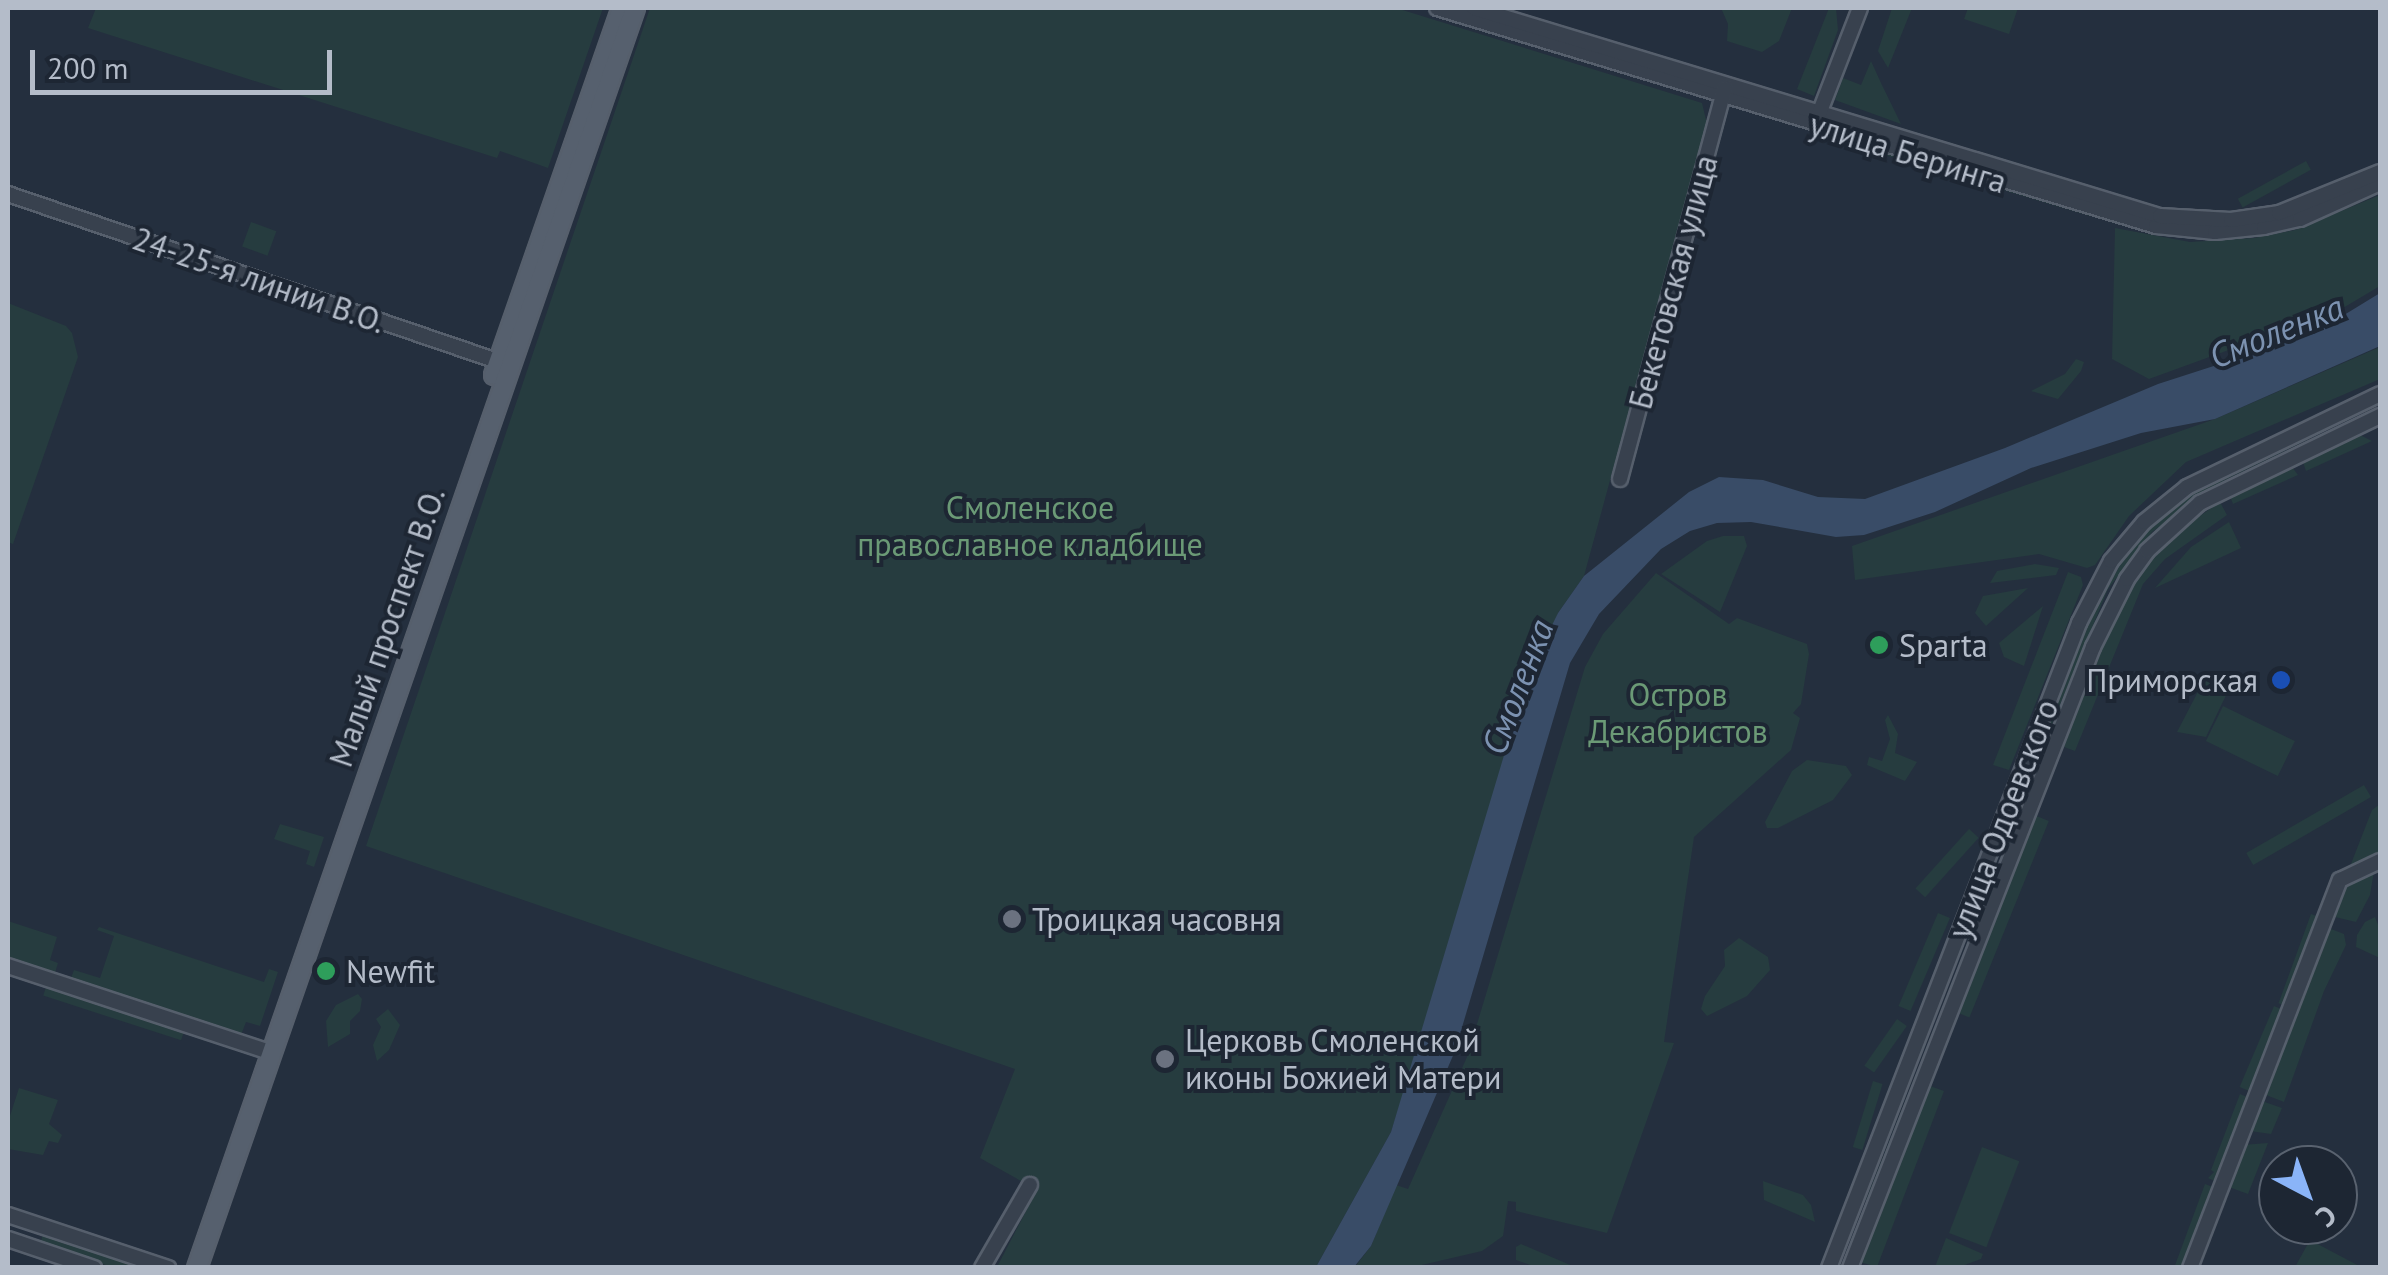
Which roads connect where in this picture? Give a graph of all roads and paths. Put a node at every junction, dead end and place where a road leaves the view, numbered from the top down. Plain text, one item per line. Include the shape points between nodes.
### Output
1 (622, 8) edge
2 (635, 8) edge
3 (1438, 8) edge
4 (1474, 8) edge
5 (1843, 8) edge
6 (1860, 8) edge
7 (1853, 27) junction
8 (1724, 91) junction
9 (1816, 119) junction
10 (2380, 172) edge
11 (2380, 183) edge
12 (8, 194) edge
13 (504, 363) junction
14 (2380, 394) edge
15 (2380, 416) edge
16 (1620, 479) dead end
17 (2380, 861) edge
18 (1978, 883) junction
19 (2000, 891) junction
20 (8, 966) edge
21 (267, 1051) junction
22 (1030, 1185) dead end
23 (1853, 1205) junction
24 (1872, 1212) junction
25 (8, 1215) edge
26 (42, 1226) junction
27 (8, 1240) edge
28 (35, 1248) junction
29 (94, 1268) edge
30 (168, 1268) edge
31 (185, 1268) edge
32 (197, 1268) edge
33 (982, 1268) edge
34 (1829, 1268) edge
35 (1850, 1268) edge
36 (2190, 1268) edge

1 - 13 main road, Малый проспект В.О.
2 - 13 main road, Малый проспект В.О.
3 - 8 street, улица Беринга
4 - 8 street, улица Беринга
5 - 7 street
6 - 7 street
7 - 9 street
8 - 9 street, улица Беринга
8 - 16 street, Бекетовская улица
9 - 10 street, улица Беринга via 2174,218 2279,213
9 - 11 street, улица Беринга via 2101,212 2176,229 2215,232 2285,222
12 - 13 street, 24-25-я линии В.О.
13 - 21 main road, Малый проспект В.О.
14 - 18 street, улица Одоевского via 2187,487 2124,543 2080,624
15 - 19 street, улица Одоевского via 2221,490 2177,520 2148,551 2093,648
17 - 36 street via 2340,880
18 - 19 street
18 - 23 street, улица Одоевского
19 - 24 street, улица Одоевского
20 - 21 street
21 - 31 main road, Малый проспект В.О.
21 - 32 main road, Малый проспект В.О.
22 - 33 street
23 - 24 street
23 - 34 street, улица Одоевского
24 - 35 street, улица Одоевского
25 - 26 street
26 - 28 street
26 - 30 street
27 - 28 street
28 - 29 street

